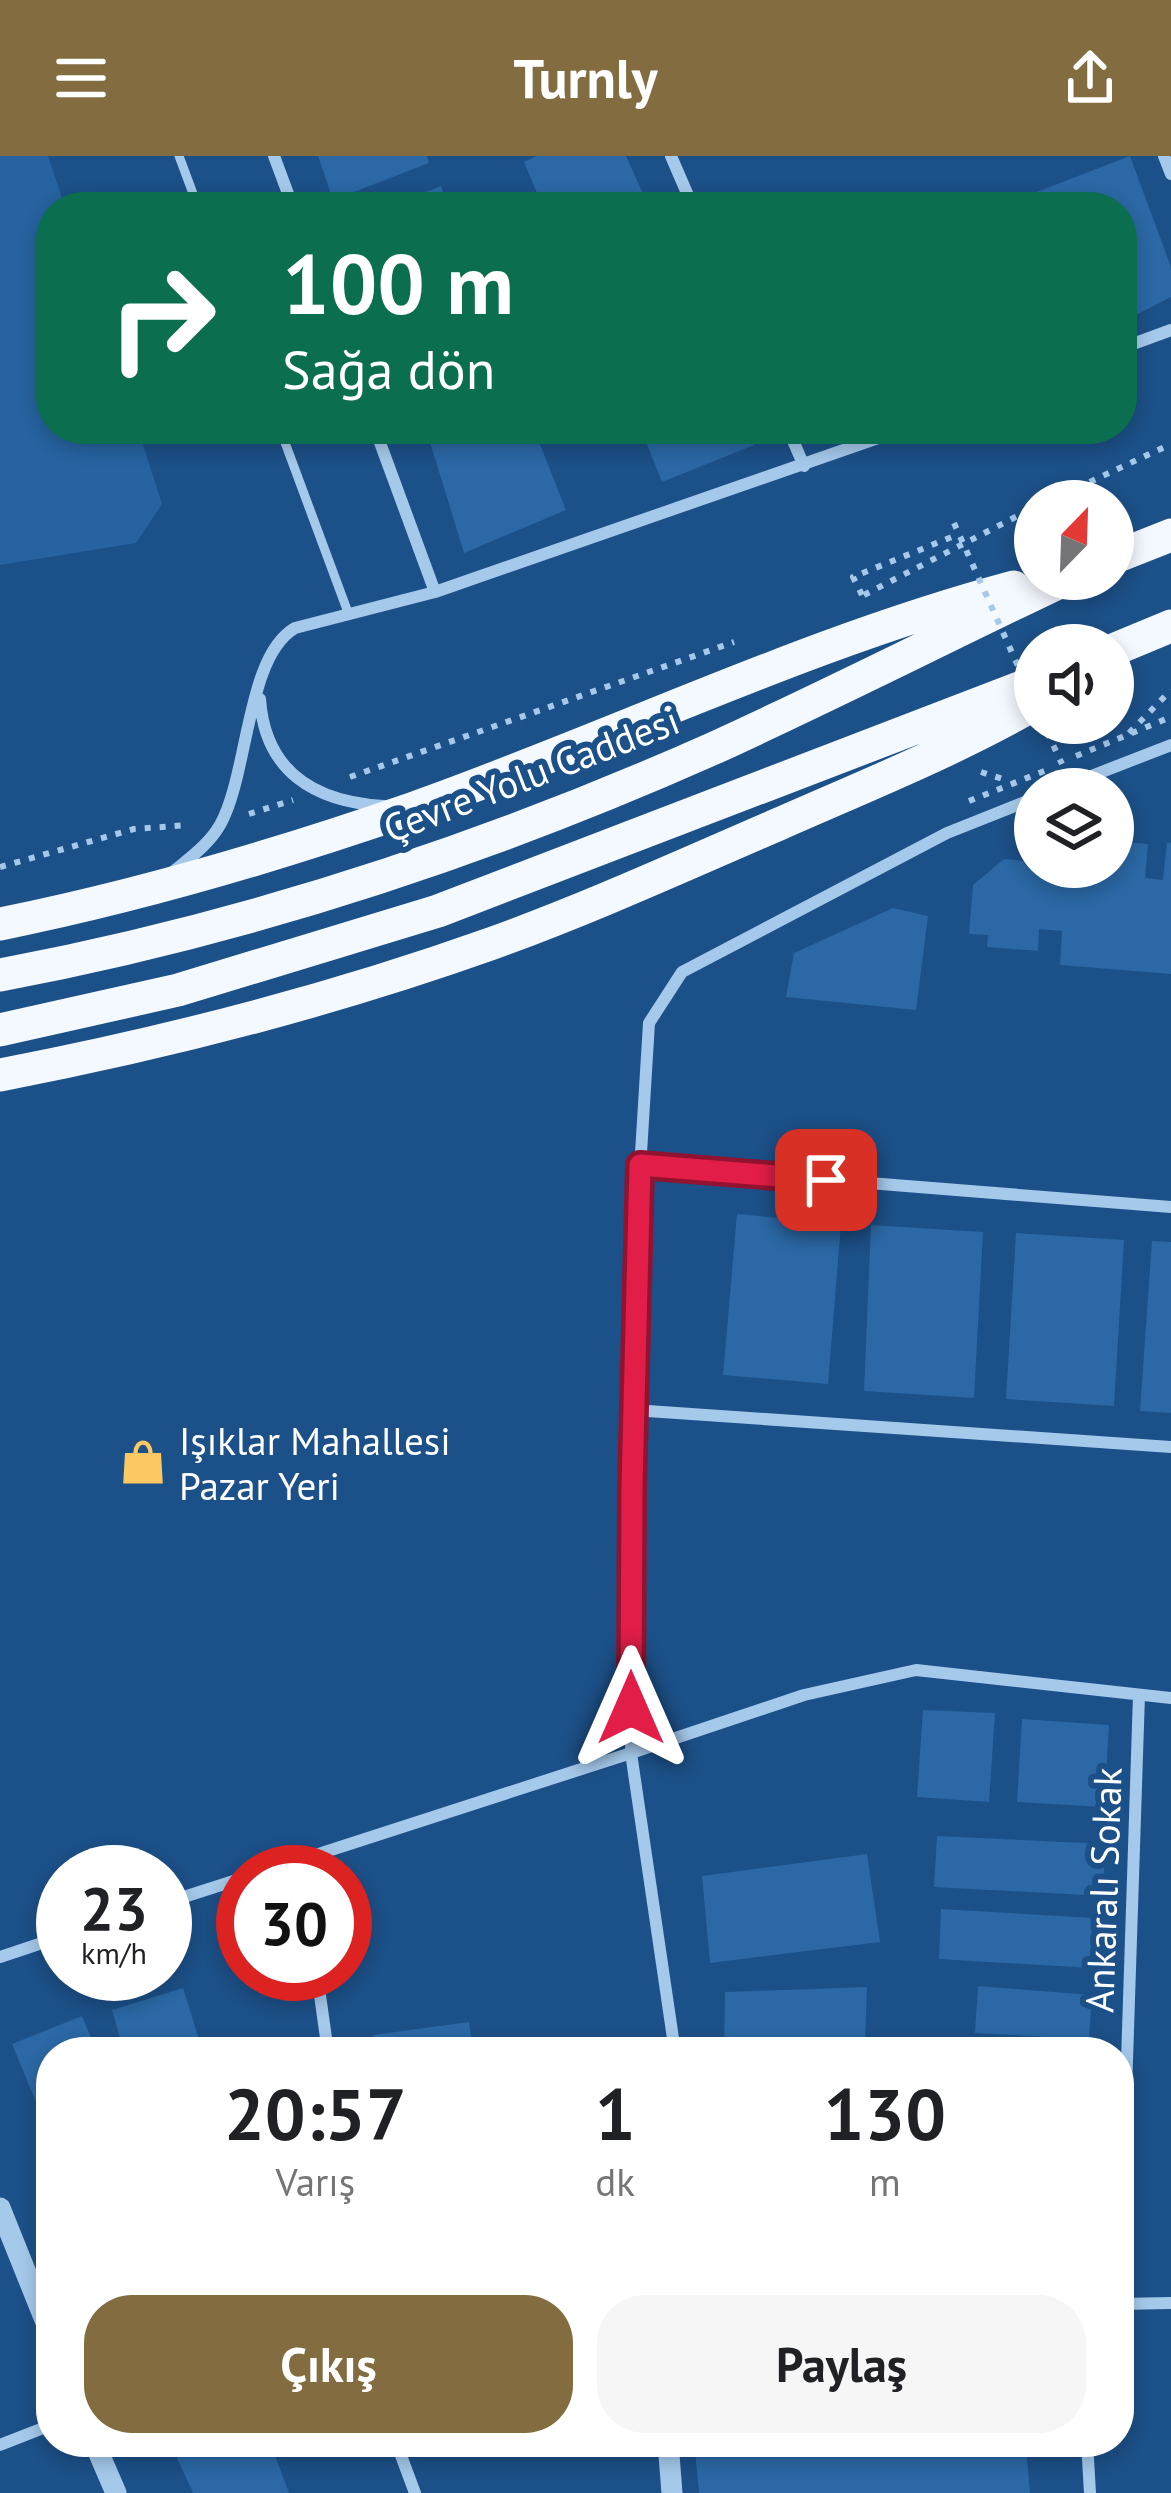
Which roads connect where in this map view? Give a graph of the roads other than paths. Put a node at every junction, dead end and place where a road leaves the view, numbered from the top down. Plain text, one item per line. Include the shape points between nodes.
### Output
1 (179, 156) edge
2 (274, 156) edge
3 (671, 156) edge
4 (1164, 156) edge
5 (1171, 174) edge
6 (192, 192) edge
7 (287, 192) edge
8 (687, 192) edge
9 (1171, 330) edge
10 (1137, 342) edge
11 (286, 444) edge
12 (381, 444) edge
13 (794, 444) edge
14 (863, 444) edge
15 (804, 466) junction
16 (1171, 535) edge
17 (1134, 550) edge
18 (1014, 587) edge
19 (435, 592) junction
20 (1022, 600) edge
21 (349, 615) junction
22 (1171, 626) edge
23 (1134, 641) edge
24 (1014, 690) edge
25 (260, 692) junction
26 (1014, 716) edge
27 (1171, 745) edge
28 (1113, 768) edge
29 (1014, 806) edge
30 (413, 808) junction
31 (146, 887) junction
32 (0, 924) edge
33 (0, 975) edge
34 (0, 1030) edge
35 (0, 1075) edge
36 (640, 1165) junction
37 (1171, 1207) edge
38 (633, 1410) junction
39 (1171, 1447) edge
40 (1139, 1695) junction
41 (1171, 1698) edge
42 (631, 1753) junction
43 (363, 1845) edge
44 (36, 1945) edge
45 (0, 1957) edge
46 (321, 2001) edge
47 (326, 2037) edge
48 (673, 2037) edge
49 (1128, 2037) edge
50 (0, 2208) edge
51 (36, 2298) edge
52 (1171, 2302) edge
53 (1134, 2303) edge
54 (36, 2431) edge
55 (0, 2445) edge
56 (100, 2457) edge
57 (402, 2457) edge
58 (669, 2457) edge
59 (1088, 2457) edge
60 (116, 2493) edge
61 (415, 2493) edge
62 (672, 2493) edge
63 (1090, 2493) edge

1 - 6 lane
2 - 7 street
3 - 8 street
4 - 5 street
9 - 10 street
11 - 21 lane
12 - 19 street
13 - 15 street
14 - 15 street
15 - 19 street
16 - 17 highway
18 - 30 highway via 857,636
19 - 21 street
20 - 33 highway, Çevre Yolu Caddesi via 713,748 507,833 253,914
21 - 25 street via 281,636
22 - 23 highway
24 - 34 highway via 438,911 178,990
25 - 30 street via 278,760 314,789
25 - 31 street via 221,823 195,854
26 - 35 highway via 491,943 269,1012
27 - 28 street
29 - 36 street via 946,833 682,972 649,1023
30 - 31 highway
31 - 32 highway
36 - 37 street
36 - 38 street
38 - 39 street
38 - 42 street
40 - 41 street
40 - 42 street via 916,1670 804,1695
40 - 49 street, Ankaralı Sokak
42 - 43 street
42 - 48 street
44 - 45 street
46 - 47 street
50 - 51 street
52 - 53 street
54 - 55 street
56 - 60 street
57 - 61 street
58 - 62 street
59 - 63 street

